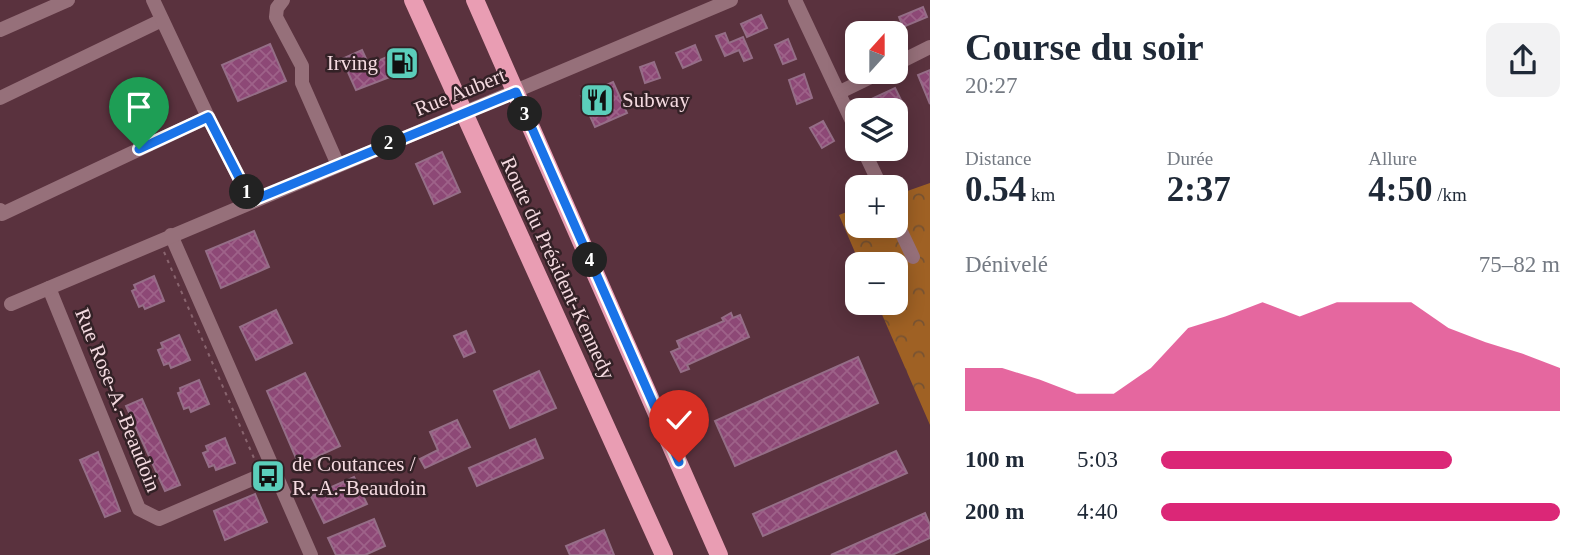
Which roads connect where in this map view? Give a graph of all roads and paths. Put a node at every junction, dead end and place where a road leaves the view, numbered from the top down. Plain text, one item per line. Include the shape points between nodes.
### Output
1 (68, 0) edge
2 (153, 0) edge
3 (283, 0) edge
4 (412, 0) edge
5 (475, 0) edge
6 (731, 0) edge
7 (795, 0) edge
8 (162, 20) junction
9 (0, 30) edge
10 (930, 47) edge
11 (908, 58) edge
12 (856, 84) edge
13 (516, 92) junction
14 (840, 92) junction
15 (0, 98) edge
16 (845, 104) edge
17 (461, 113) junction
18 (208, 117) junction
19 (338, 165) junction
20 (251, 201) junction
21 (0, 210) edge
22 (171, 235) junction
23 (904, 238) edge
24 (913, 257) dead end
25 (49, 288) junction
26 (11, 304) dead end
27 (274, 470) junction
28 (311, 555) edge
29 (664, 555) edge
30 (719, 555) edge

1 - 9 street
2 - 8 street
3 - 19 street via 276,17 302,66 302,82
4 - 17 main road, Route du Président-Kennedy
5 - 13 main road, Route du Président-Kennedy
6 - 13 street, Rue Aubert
7 - 14 street
8 - 15 street
8 - 18 street
10 - 11 street
12 - 14 street
13 - 17 street, Rue Aubert
13 - 30 main road, Route du Président-Kennedy
14 - 16 street
17 - 19 street, Rue Aubert
17 - 29 main road, Route du Président-Kennedy
18 - 20 street
18 - 21 street via 2,214
19 - 20 street, Rue Aubert
20 - 22 street, Rue Aubert
22 - 25 street, Rue Aubert
22 - 27 street
23 - 24 street
25 - 26 street, Rue Aubert
25 - 27 street, Rue Rose-A.-Beaudoin via 139,509 159,519
27 - 28 street

